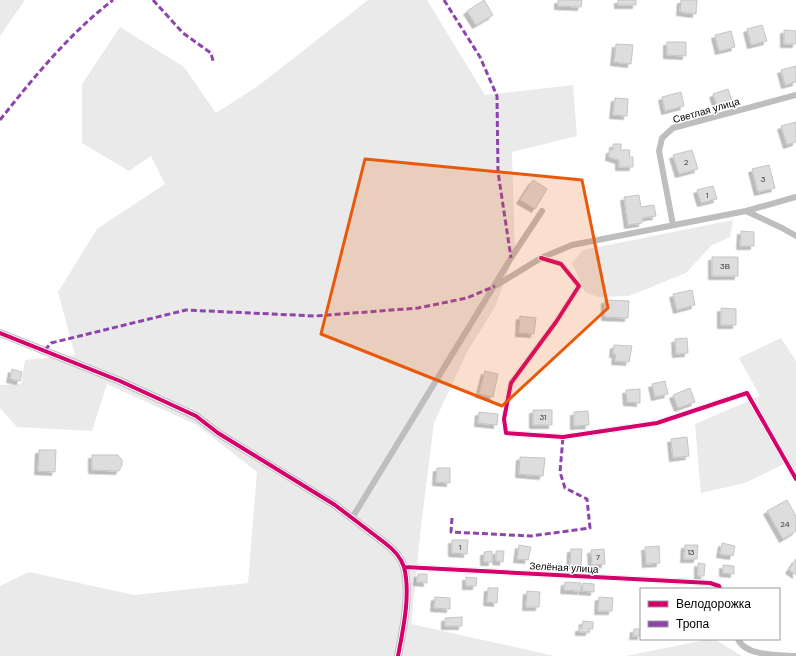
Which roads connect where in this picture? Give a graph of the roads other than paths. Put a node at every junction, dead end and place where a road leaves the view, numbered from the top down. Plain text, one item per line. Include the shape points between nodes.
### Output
1 (796, 95) edge
2 (796, 198) edge
3 (542, 211) dead end
4 (746, 211) junction
5 (673, 224) junction
6 (796, 236) edge
7 (541, 258) junction
8 (495, 286) junction
9 (0, 333) edge
10 (796, 479) edge
11 (352, 518) junction
12 (404, 566) junction
13 (720, 588) edge
14 (738, 640) edge
15 (398, 656) edge
16 (795, 656) edge

1 - 5 street, Светлая улица via 673,128 662,138 659,151
2 - 4 street
3 - 8 street
4 - 5 street
4 - 6 street
5 - 7 street via 572,245
7 - 8 street
7 - 10 street via 561,264 579,286 511,383 504,419 506,433 563,437 657,423 747,393
8 - 11 street
9 - 11 street via 120,381 196,416 218,433
11 - 12 street via 393,550
12 - 13 street, Зелёная улица via 710,583
12 - 15 street via 405,624
14 - 16 street via 740,646 754,654

